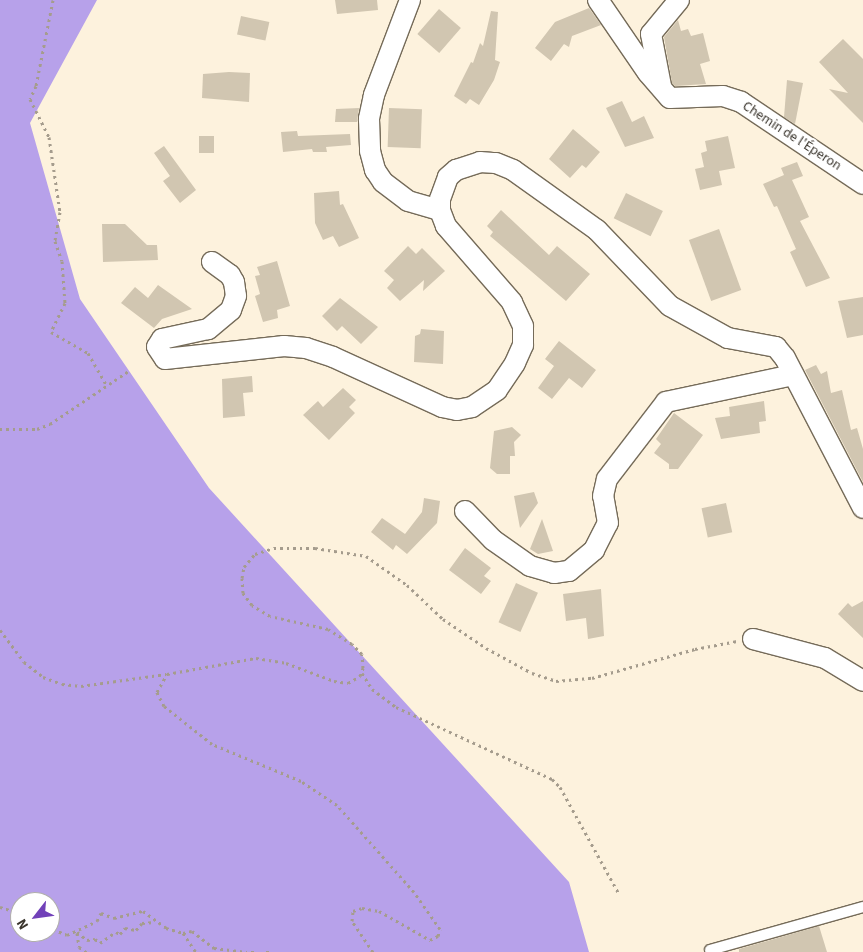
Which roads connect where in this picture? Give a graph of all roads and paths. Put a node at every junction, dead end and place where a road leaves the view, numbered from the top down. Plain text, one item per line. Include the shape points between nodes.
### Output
1 (52, 0) edge
2 (410, 0) edge
3 (598, 0) edge
4 (679, 0) edge
5 (661, 88) junction
6 (863, 184) edge
7 (440, 210) junction
8 (212, 262) dead end
9 (130, 370) dead end
10 (793, 375) junction
11 (108, 386) junction
12 (0, 429) edge
13 (863, 508) edge
14 (465, 511) dead end
15 (0, 630) edge
16 (753, 638) joint
17 (0, 640) edge
18 (6, 642) junction
19 (361, 672) junction
20 (167, 674) junction
21 (863, 681) edge
22 (619, 894) dead end
23 (863, 907) edge
24 (155, 922) junction
25 (77, 931) junction
26 (60, 932) edge
27 (183, 933) junction
28 (710, 950) dead end
29 (86, 952) edge
30 (196, 952) edge
31 (247, 952) edge
32 (251, 952) edge
33 (256, 952) edge
34 (373, 952) edge

1 - 11 path via 36,86 30,98 49,137 60,212 55,241 62,261 65,303 51,332 88,353
2 - 7 street via 374,95 369,119 370,151 375,170 383,182 408,201
3 - 5 street
4 - 5 street via 651,34
5 - 6 street, Chemin de l'Éperon via 670,98 723,96 740,102
7 - 8 street via 446,226 512,302 523,326 523,345 515,363 497,390 472,407 458,410 442,407 332,356 306,348 284,346 165,359 156,347 162,339 208,329 231,310 236,296 234,282 230,274
7 - 10 street via 448,177 456,170 480,162 496,163 513,170 597,230 670,306 728,338 776,347
9 - 11 path
10 - 13 street
10 - 14 street via 666,402 608,479 603,496 608,523 594,550 569,570 554,573 530,566 493,540
11 - 12 path via 85,403 37,429
15 - 18 path
16 - 19 path via 695,649 592,678 556,680 532,673 486,648 366,556 315,548 274,548 255,554 244,567 242,578 243,592 252,605 270,616 328,629 362,654
16 - 21 street via 825,658
17 - 18 path
18 - 20 path via 43,677 62,684 81,686
19 - 20 path via 348,683 286,663 256,658
19 - 22 path via 372,689 396,707 552,779 560,787
20 - 34 path via 157,692 164,706 178,720 212,744 301,781 337,805 414,892 440,929 438,936 430,940 379,911 362,908 353,911 352,921
23 - 28 lane
24 - 25 path via 143,911 114,918 100,913 97,921
24 - 25 path via 142,923 136,930 125,928 120,934 116,932 100,943 95,939 86,940
24 - 27 path
25 - 26 path via 67,935
25 - 29 path via 79,947
27 - 30 path
27 - 31 path via 192,931 214,948
32 - 33 path

